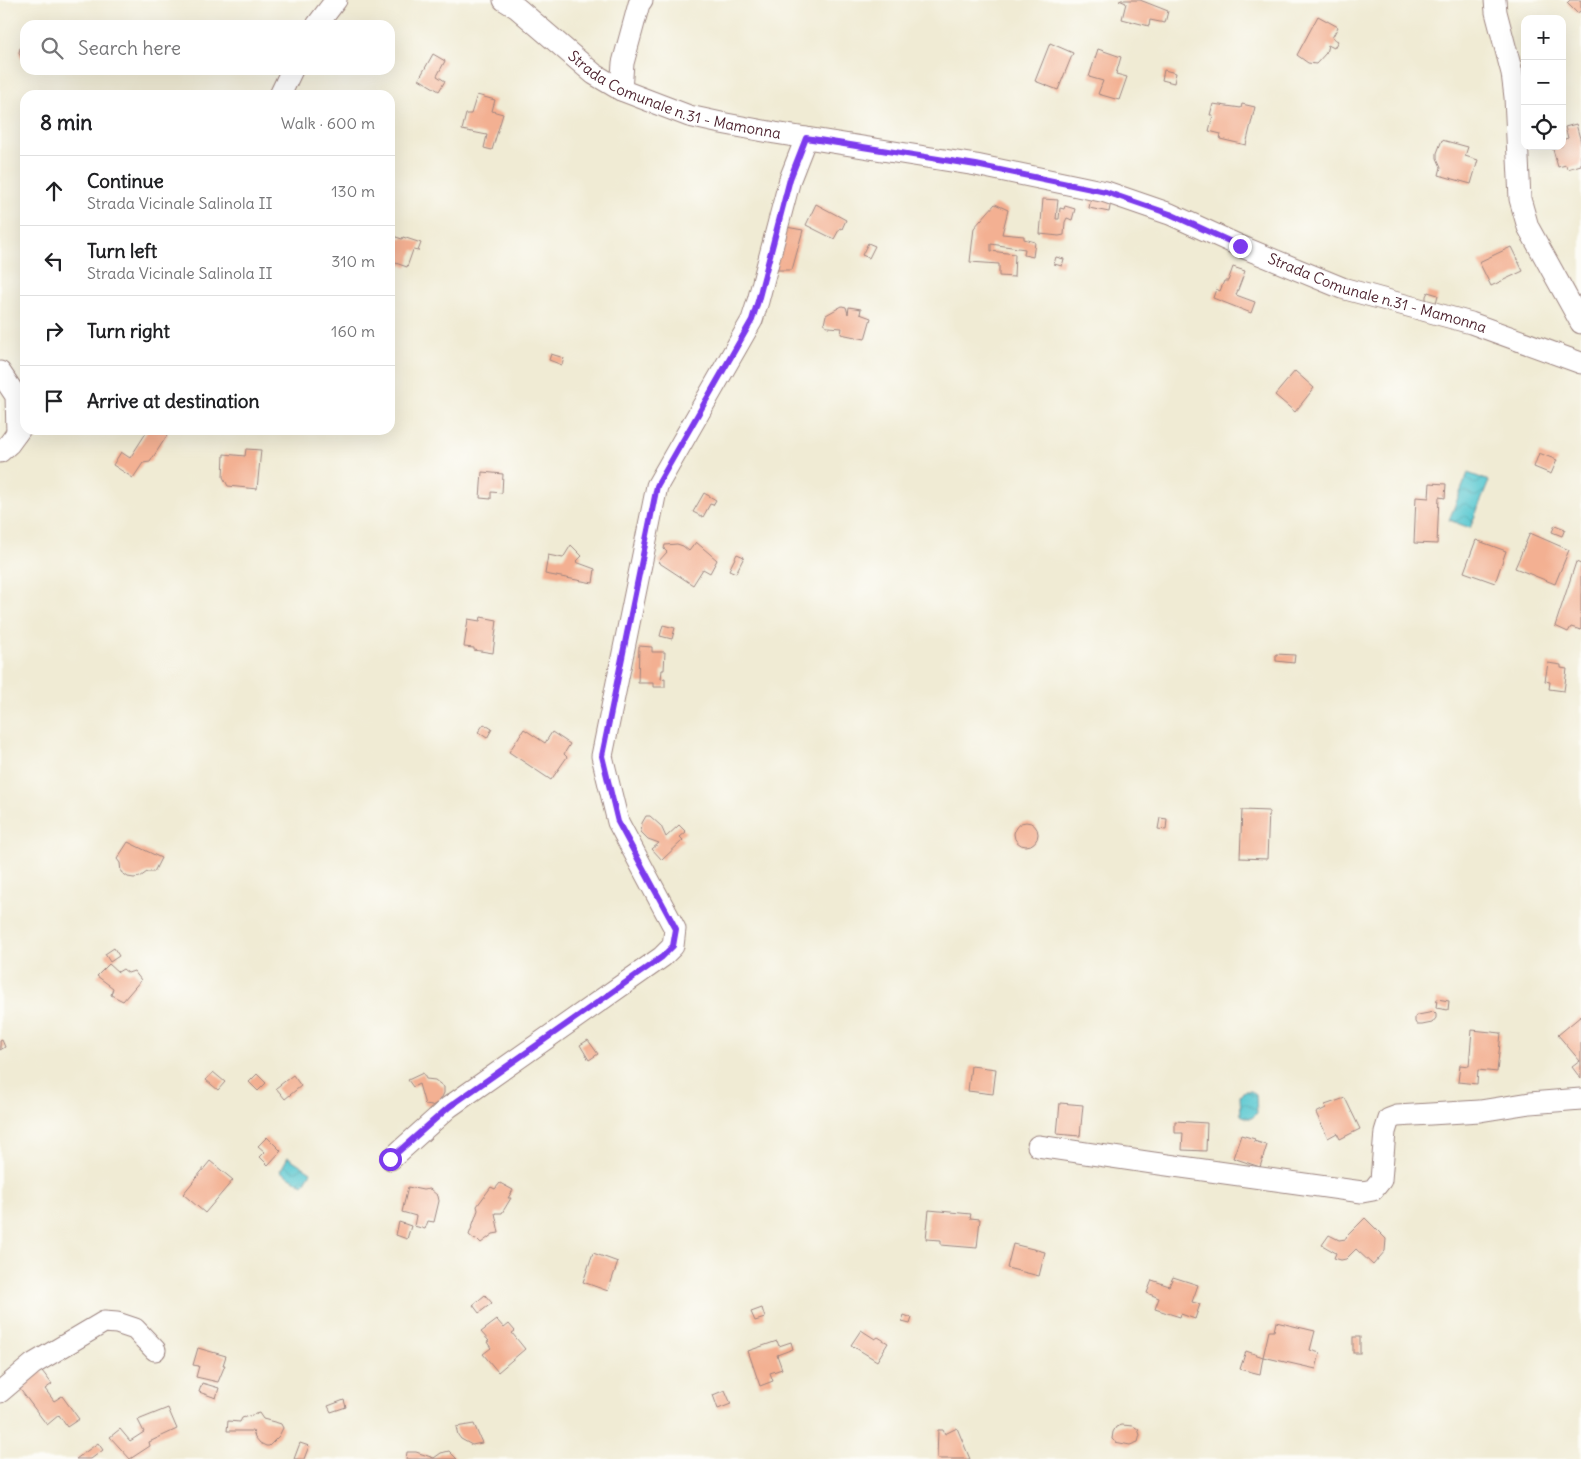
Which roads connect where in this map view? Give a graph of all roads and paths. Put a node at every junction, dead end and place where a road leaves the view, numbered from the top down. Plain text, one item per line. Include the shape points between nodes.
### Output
1 (336, 0) edge
2 (504, 0) edge
3 (642, 0) edge
4 (1495, 0) edge
5 (321, 20) edge
6 (290, 75) edge
7 (282, 90) edge
8 (621, 90) junction
9 (806, 138) junction
10 (1581, 323) edge
11 (1581, 363) edge
12 (0, 372) edge
13 (20, 421) edge
14 (20, 428) edge
15 (0, 452) edge
16 (1581, 1099) edge
17 (1038, 1146) dead end
18 (390, 1159) dead end
19 (155, 1350) dead end
20 (0, 1392) edge

1 - 5 street
2 - 8 street, Strada Comunale n.31 - Mamonna via 518,8 594,74
3 - 8 street via 623,63
4 - 10 street via 1512,73 1520,199 1528,227
6 - 7 street
8 - 9 street, Strada Comunale n.31 - Mamonna via 689,116
9 - 11 street, Strada Comunale n.31 - Mamonna via 976,165 1106,192 1170,214 1342,288 1471,323
9 - 18 street via 790,179 752,320 657,486 602,756 618,822 676,929 673,946 662,957 449,1107
12 - 13 street via 16,396
14 - 15 street
16 - 17 street via 1480,1111 1397,1116 1389,1120 1385,1132 1381,1180 1374,1190 1362,1192
19 - 20 street via 135,1329 104,1322 33,1364

